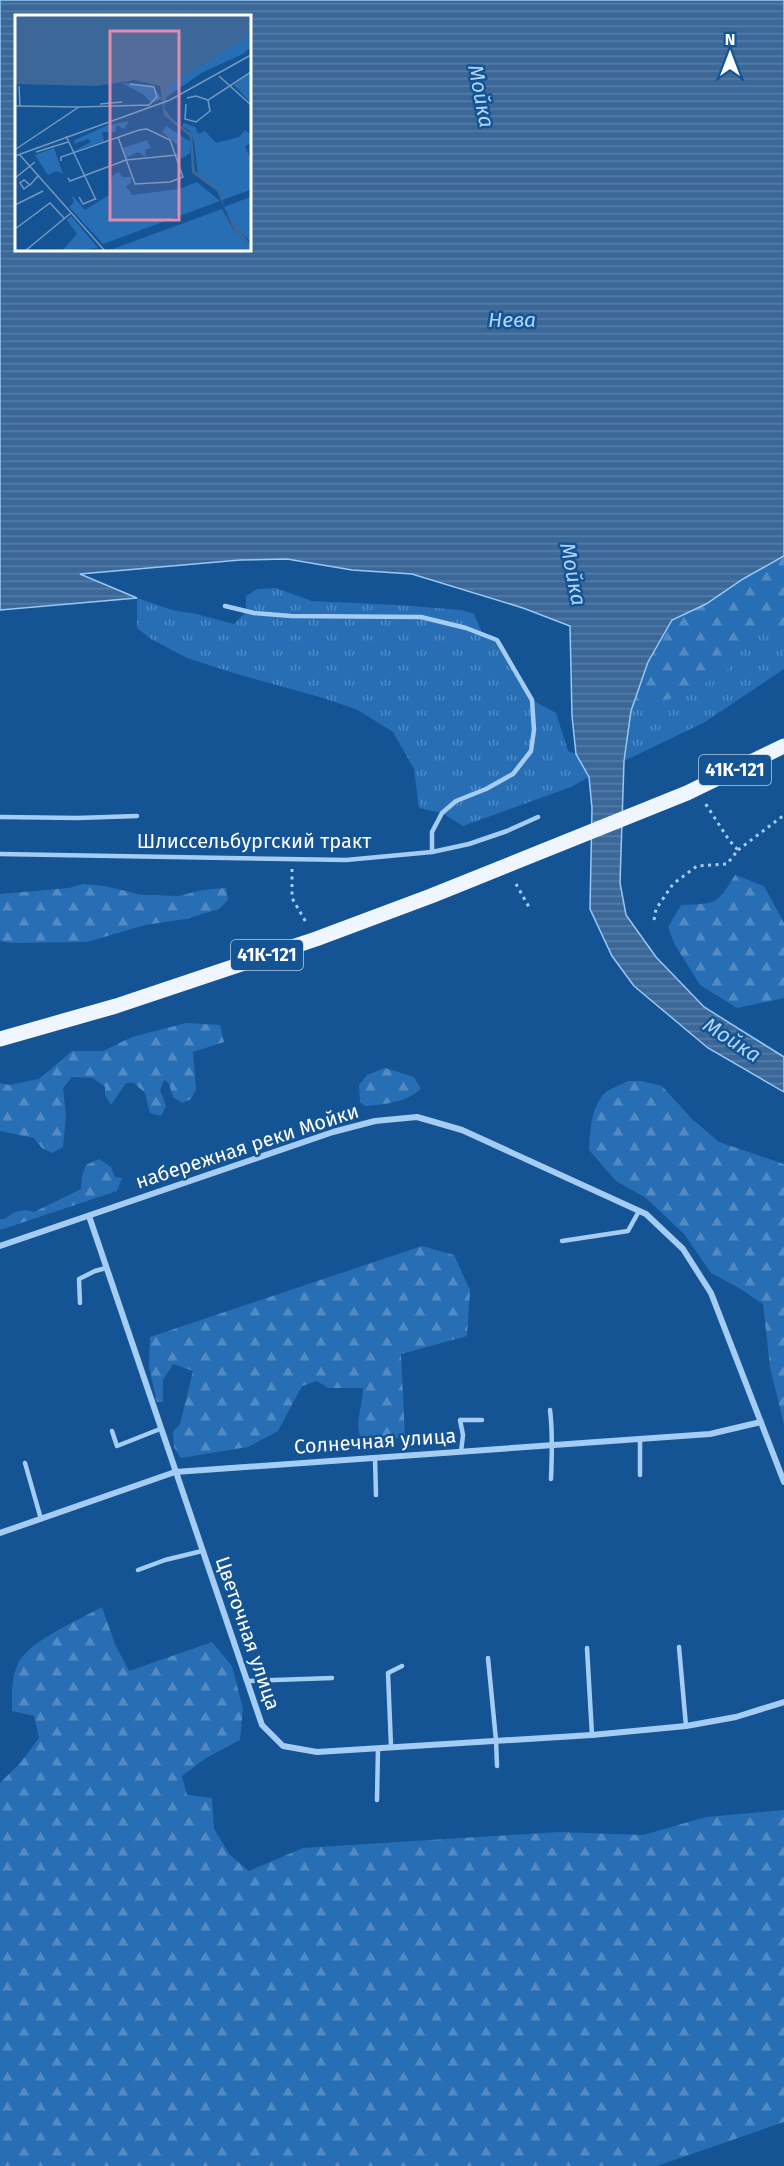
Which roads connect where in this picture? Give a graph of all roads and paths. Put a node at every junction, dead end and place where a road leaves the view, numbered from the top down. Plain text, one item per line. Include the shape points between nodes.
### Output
1 (225, 606) dead end
2 (784, 746) edge
3 (704, 802) dead end
4 (784, 815) edge
5 (137, 816) dead end
6 (538, 816) dead end
7 (0, 817) edge
8 (738, 850) junction
9 (432, 852) junction
10 (0, 854) edge
11 (292, 859) junction
12 (516, 884) dead end
13 (529, 907) dead end
14 (654, 920) dead end
15 (316, 939) junction
16 (0, 1039) edge
17 (639, 1211) junction
18 (89, 1216) junction
19 (562, 1241) dead end
20 (0, 1246) edge
21 (106, 1268) junction
22 (80, 1303) dead end
23 (549, 1410) dead end
24 (482, 1420) dead end
25 (761, 1422) junction
26 (160, 1429) junction
27 (112, 1431) dead end
28 (640, 1439) junction
29 (551, 1445) junction
30 (461, 1452) junction
31 (375, 1458) junction
32 (25, 1463) dead end
33 (175, 1472) junction
34 (640, 1475) dead end
35 (551, 1479) dead end
36 (784, 1482) edge
37 (376, 1495) dead end
38 (41, 1519) junction
39 (0, 1533) edge
40 (202, 1551) junction
41 (138, 1570) dead end
42 (679, 1647) dead end
43 (587, 1648) dead end
44 (488, 1658) dead end
45 (402, 1666) dead end
46 (332, 1678) dead end
47 (247, 1681) junction
48 (784, 1702) edge
49 (686, 1726) junction
50 (592, 1735) junction
51 (496, 1740) junction
52 (391, 1746) junction
53 (378, 1748) junction
54 (496, 1766) dead end
55 (377, 1800) dead end

1 - 9 lane via 291,616 422,617 497,640 532,700 531,751 513,774 456,801 442,813 432,832
2 - 15 main road, 41К-121 via 687,793
3 - 8 path
4 - 8 path
5 - 7 lane
6 - 9 lane, Шлиссельбургский тракт via 469,844
8 - 14 path via 727,864 697,866 673,884 656,909
9 - 11 lane, Шлиссельбургский тракт via 346,860
10 - 11 lane, Шлиссельбургский тракт
11 - 15 path via 292,898
12 - 13 path
15 - 16 main road, 41К-121
17 - 18 street, набережная реки Мойки via 462,1130 417,1117 375,1121 333,1132
17 - 19 lane via 628,1231
17 - 25 street, набережная реки Мойки via 683,1250 711,1293
18 - 20 street, набережная реки Мойки
18 - 21 street, Цветочная улица
21 - 22 lane via 79,1279
21 - 26 street, Цветочная улица
23 - 29 lane
24 - 30 lane via 460,1420
25 - 28 street, Солнечная улица via 710,1434
25 - 36 street
26 - 27 lane via 117,1446
26 - 33 street, Цветочная улица
28 - 29 street, Солнечная улица
28 - 34 lane
29 - 30 street, Солнечная улица
29 - 35 lane
30 - 31 street, Солнечная улица
31 - 33 street, Солнечная улица
31 - 37 lane
32 - 38 lane
33 - 38 street, Солнечная улица
33 - 40 street, Цветочная улица
38 - 39 street, Солнечная улица
40 - 41 lane
40 - 47 street, Цветочная улица
42 - 49 lane
43 - 50 lane
44 - 51 lane
45 - 52 lane via 388,1673
46 - 47 lane
47 - 53 street, Цветочная улица via 262,1725 283,1746 317,1752
48 - 49 street, Цветочная улица via 736,1717
49 - 50 street, Цветочная улица
50 - 51 street, Цветочная улица
51 - 52 street, Цветочная улица
51 - 54 lane
52 - 53 street, Цветочная улица
53 - 55 lane

